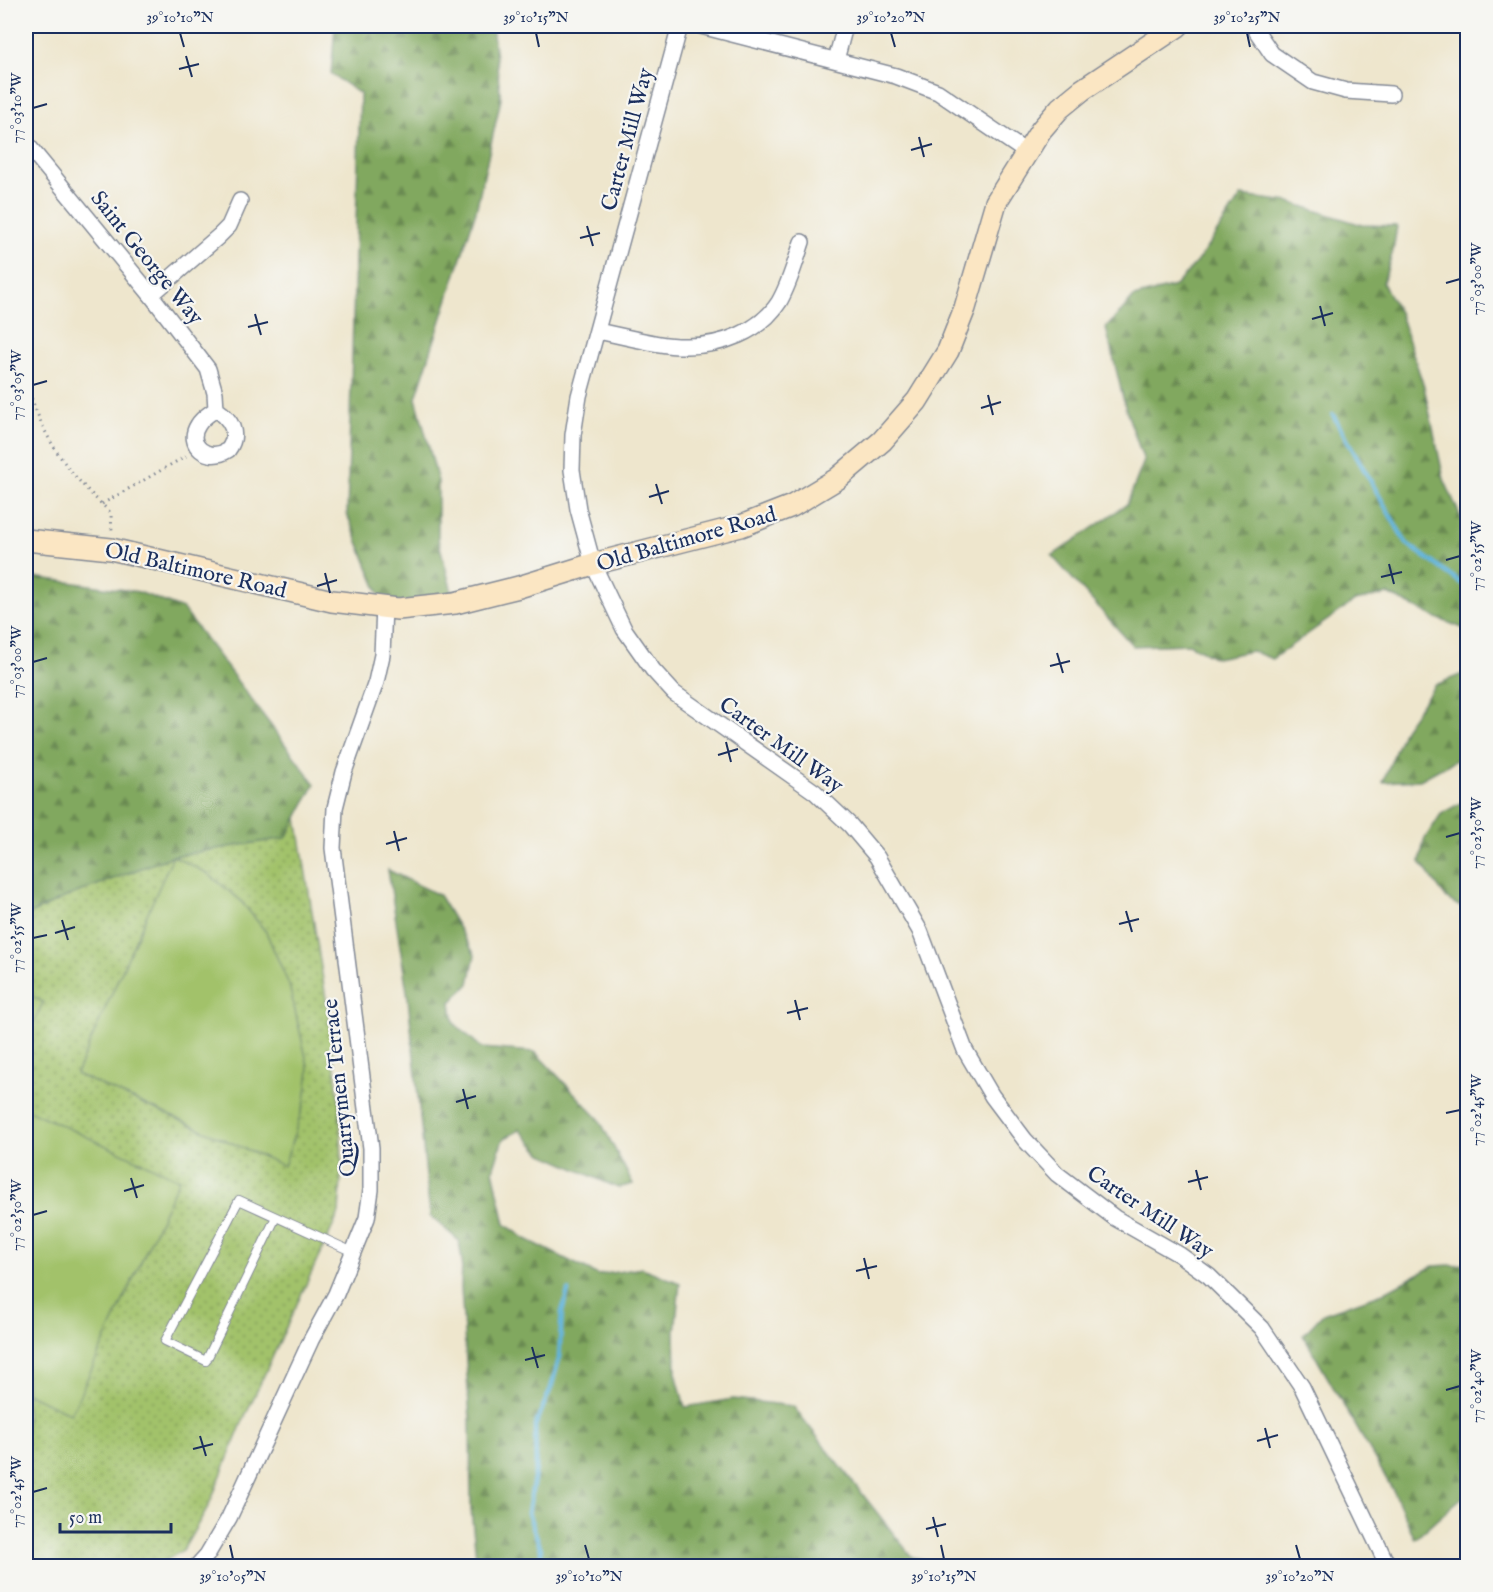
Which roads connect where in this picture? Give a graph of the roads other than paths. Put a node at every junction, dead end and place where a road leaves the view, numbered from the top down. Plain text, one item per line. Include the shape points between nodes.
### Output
1 (680, 26) edge
2 (701, 26) edge
3 (845, 26) edge
4 (1178, 26) edge
5 (1253, 26) edge
6 (836, 60) junction
7 (1391, 94) dead end
8 (26, 143) edge
9 (1026, 152) junction
10 (240, 201) dead end
11 (802, 242) dead end
12 (151, 295) junction
13 (597, 331) junction
14 (216, 409) junction
15 (26, 540) edge
16 (593, 564) junction
17 (384, 607) junction
18 (276, 1217) junction
19 (353, 1252) junction
20 (197, 1566) edge
21 (1390, 1566) edge

1 - 13 street, Carter Mill Way
2 - 6 street
3 - 6 street
4 - 9 street, Old Baltimore Road via 1060,108
5 - 7 street via 1272,54 1313,81 1346,91
6 - 9 street via 938,92
8 - 12 street, Saint George Way
9 - 16 street, Old Baltimore Road via 996,202 948,351 917,401 882,441 837,479 792,507 741,526
10 - 12 street via 229,226
11 - 13 street via 791,279 778,303 764,320 742,334 687,346
12 - 14 street, Saint George Way via 208,369
13 - 16 street, Carter Mill Way via 579,396 572,470
14 - 14 street, Saint George Way via 230,421 232,445 224,453 204,454 198,448 196,427
15 - 17 street, Old Baltimore Road via 111,549 332,601
16 - 17 street, Old Baltimore Road via 454,603
16 - 21 street, Carter Mill Way via 624,629 674,693 815,792 878,857 920,931 965,1050 992,1096 1025,1140 1057,1174 1115,1218 1209,1276 1262,1328 1302,1387
17 - 19 street, Quarrymen Terrace via 382,655 344,772 333,838 371,1148 367,1218
18 - 18 lane via 206,1361 165,1341 239,1200
18 - 19 lane
19 - 20 street, Quarrymen Terrace via 229,1518

